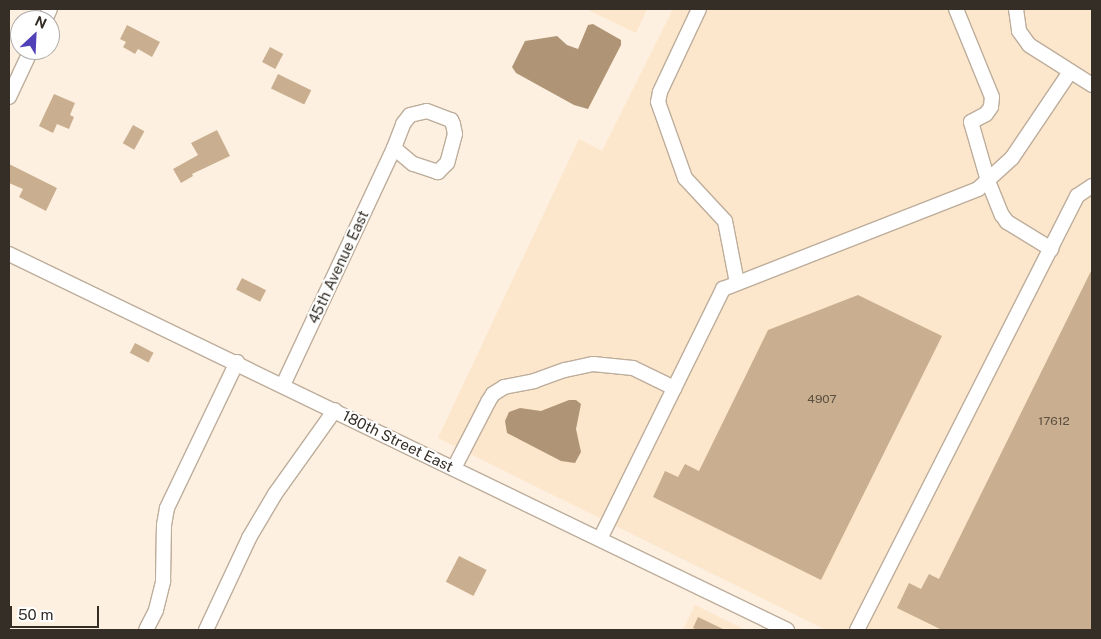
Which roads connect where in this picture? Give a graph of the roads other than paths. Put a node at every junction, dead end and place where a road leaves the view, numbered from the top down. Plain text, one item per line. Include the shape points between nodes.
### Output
1 (699, 9) edge
2 (956, 9) edge
3 (1016, 9) edge
4 (26, 60) edge
5 (1070, 72) junction
6 (1092, 85) edge
7 (9, 97) edge
8 (394, 148) junction
9 (988, 182) junction
10 (1092, 186) edge
11 (1051, 249) junction
12 (9, 254) edge
13 (737, 283) junction
14 (236, 362) junction
15 (283, 385) junction
16 (674, 388) junction
17 (335, 410) junction
18 (454, 468) junction
19 (600, 539) junction
20 (146, 630) edge
21 (206, 630) edge
22 (787, 630) edge
23 (857, 630) edge

1 - 13 street via 658,102 685,178 725,221
2 - 9 street via 992,97 986,114 971,122
3 - 5 street via 1019,31 1029,45
4 - 7 street
5 - 6 street
5 - 9 street via 1012,158
8 - 8 street via 410,115 427,111 451,120 453,124 455,134 447,163 438,172 413,164
8 - 15 street, 45th Avenue East
9 - 11 street via 1007,222
9 - 13 street via 969,193
10 - 11 street via 1077,196
11 - 23 street
12 - 14 street, 180th Street East
13 - 16 street via 723,289
14 - 15 street, 180th Street East
14 - 20 street via 167,508 163,581 156,610
15 - 17 street, 180th Street East
16 - 18 street via 632,368 593,364 504,387 488,402
16 - 19 street
17 - 18 street, 180th Street East
17 - 21 street via 275,494 249,538
18 - 19 street, 180th Street East
19 - 22 street, 180th Street East

